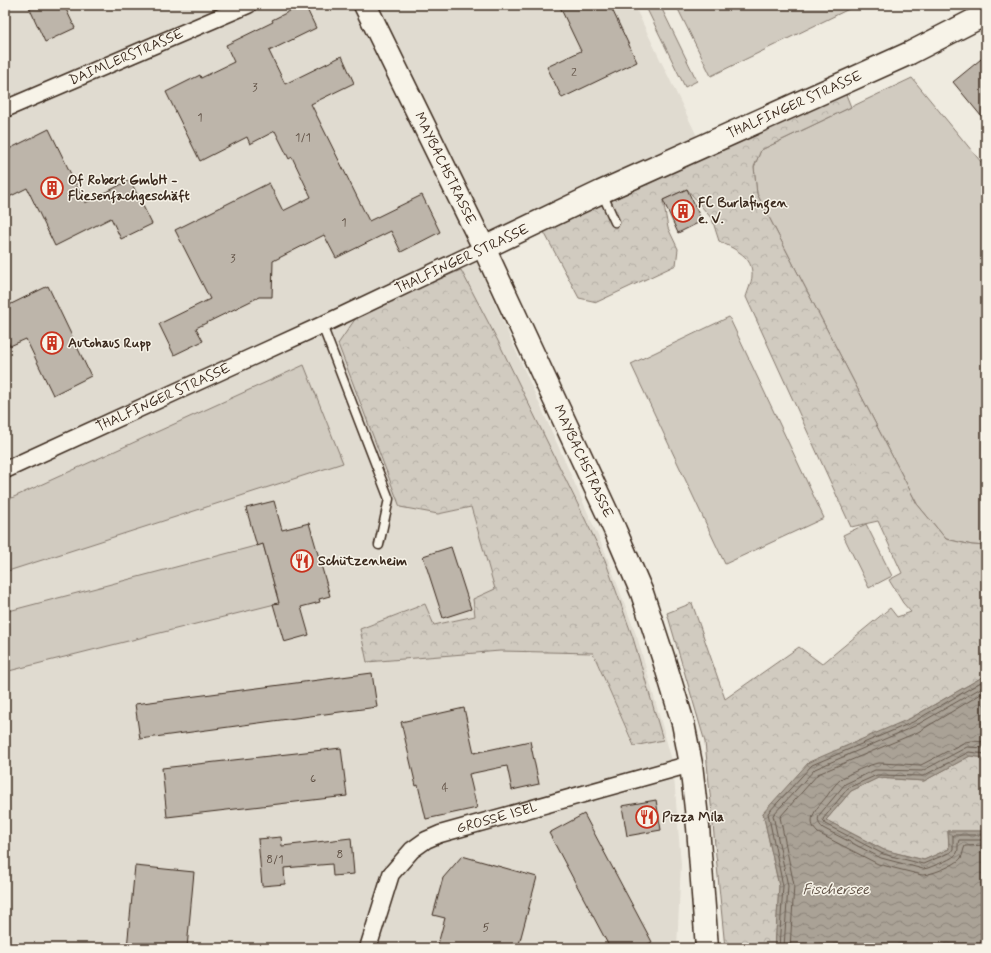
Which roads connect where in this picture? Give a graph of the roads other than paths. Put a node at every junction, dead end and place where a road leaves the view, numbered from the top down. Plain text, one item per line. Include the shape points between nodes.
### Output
1 (248, 5) edge
2 (365, 5) edge
3 (986, 14) edge
4 (5, 109) edge
5 (602, 192) junction
6 (615, 222) dead end
7 (484, 248) junction
8 (322, 325) junction
9 (5, 470) edge
10 (379, 545) dead end
11 (691, 764) junction
12 (368, 948) edge
13 (707, 948) edge

1 - 4 street, DAIMLERSTRASSE
2 - 7 street, MAYBACHSTRASSE
3 - 5 street, THALFINGER STRASSE via 910,53
5 - 6 lane
5 - 7 street, THALFINGER STRASSE
7 - 8 street, THALFINGER STRASSE
7 - 11 street, MAYBACHSTRASSE via 615,530 642,594 663,656
8 - 9 street, THALFINGER STRASSE
8 - 10 lane via 389,499
11 - 12 street, GROSSE ISEL via 426,840 412,850 391,874
11 - 13 street, MAYBACHSTRASSE

